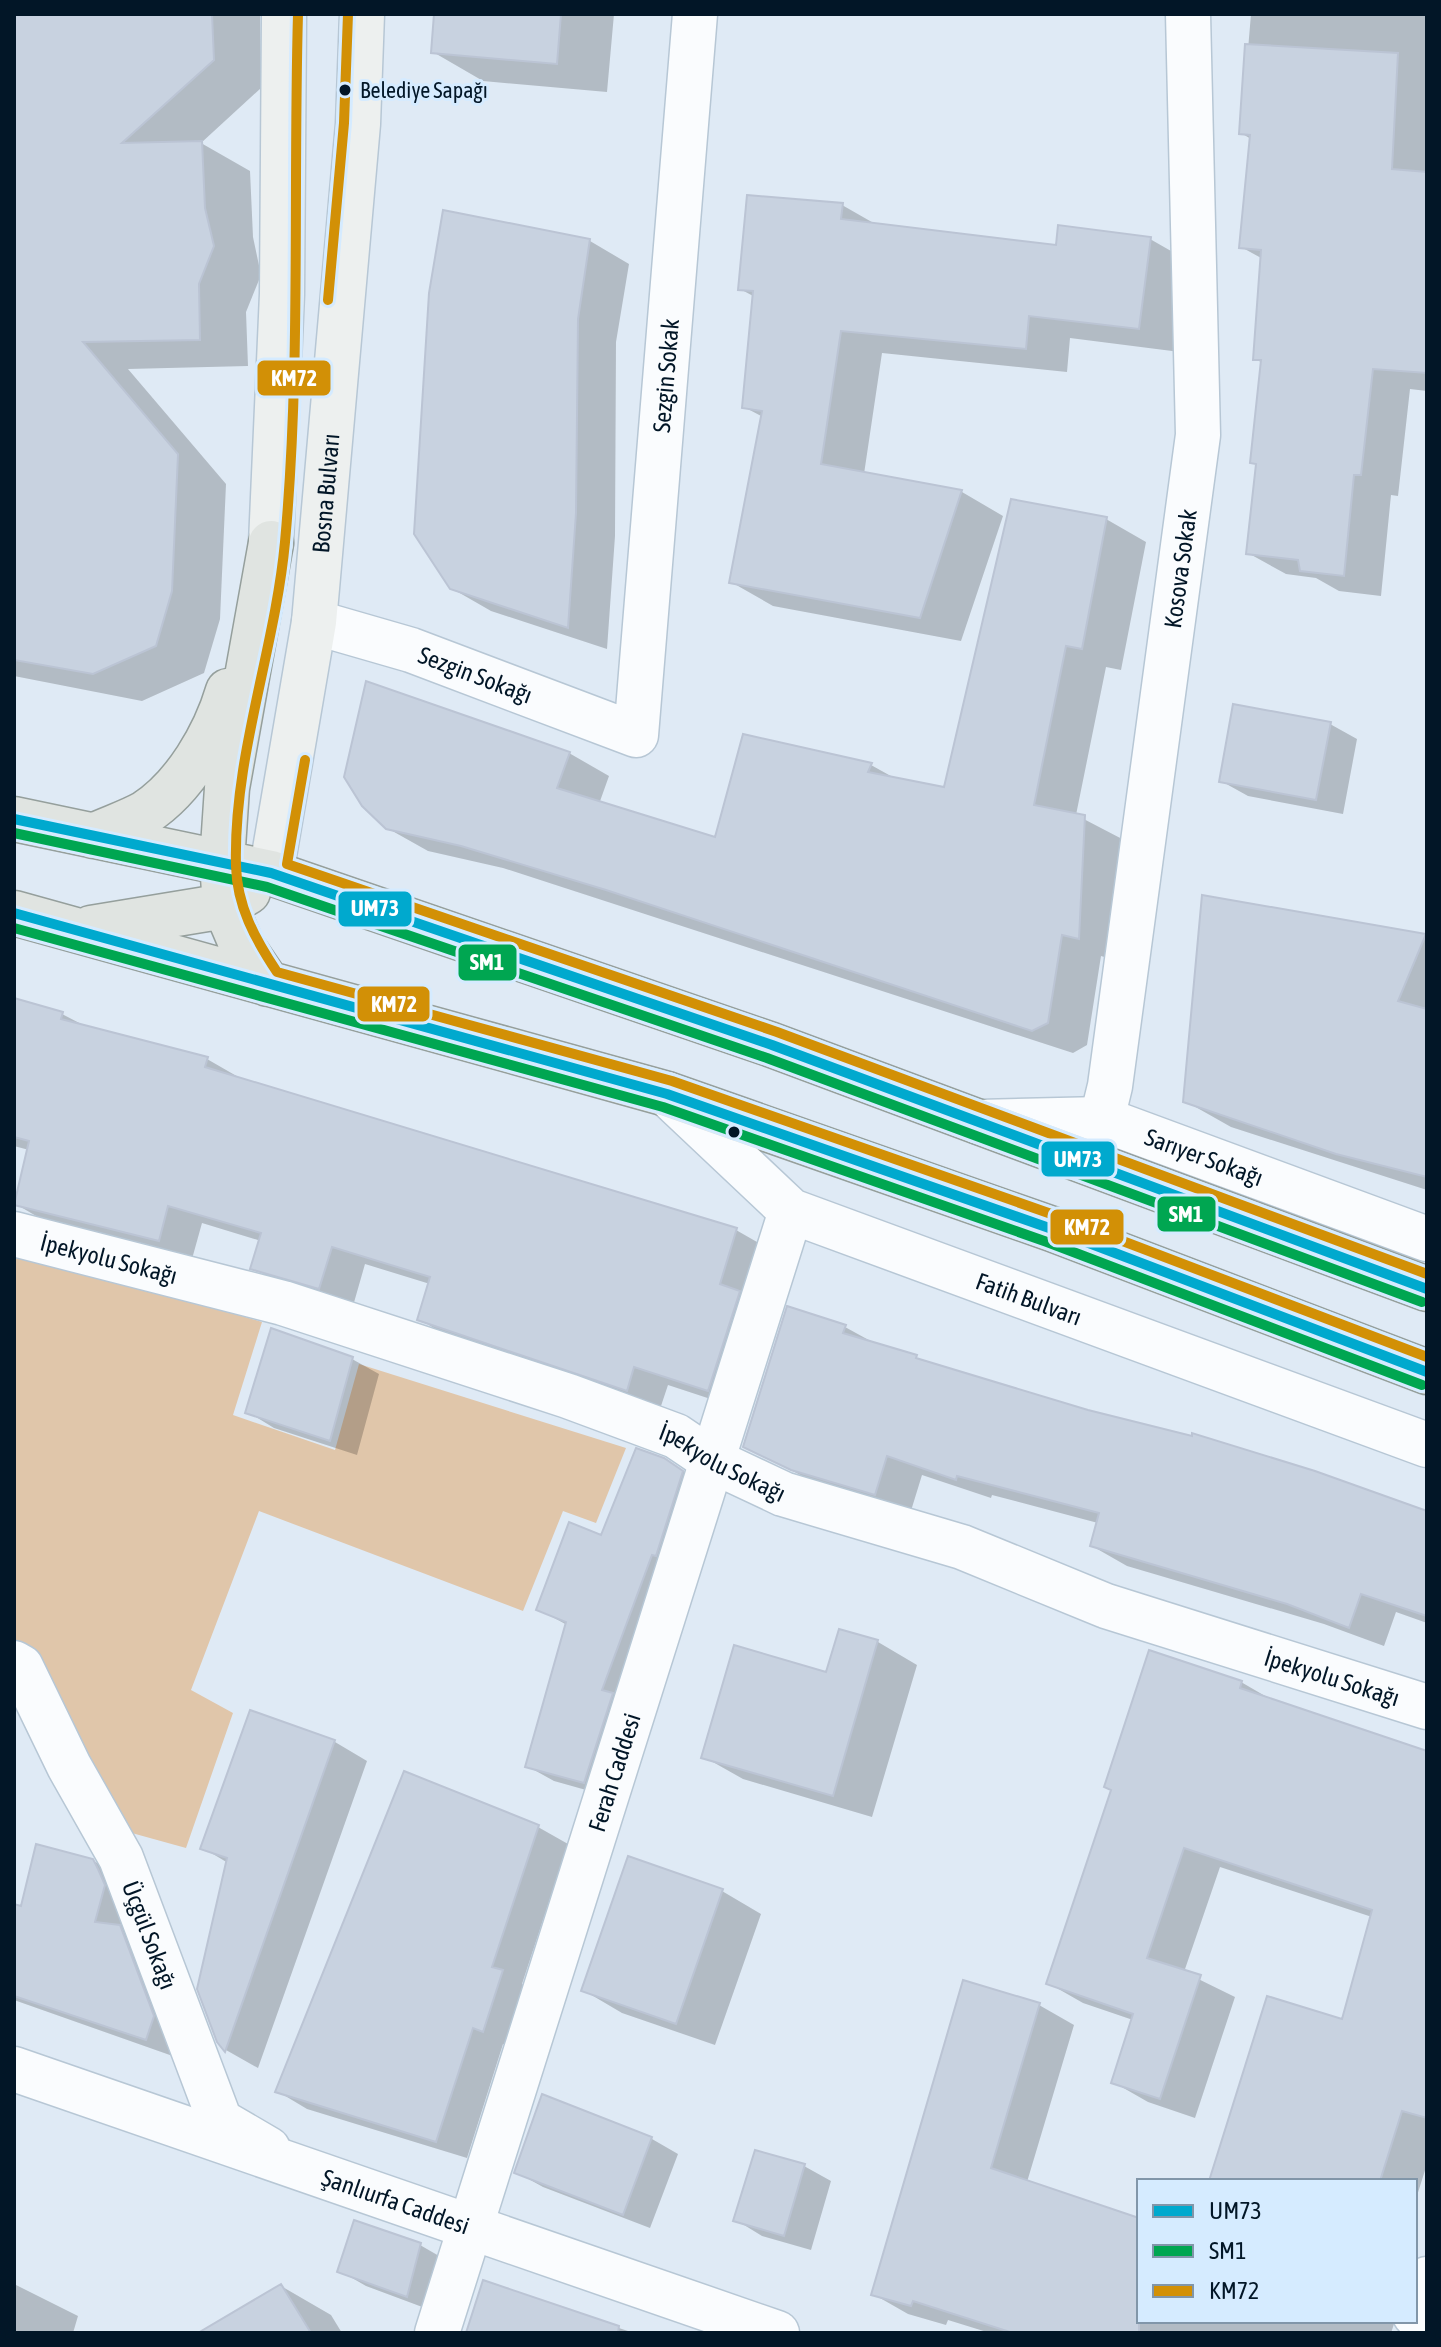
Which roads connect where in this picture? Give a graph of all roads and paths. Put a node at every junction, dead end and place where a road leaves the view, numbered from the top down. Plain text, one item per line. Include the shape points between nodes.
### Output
1 (284, 14) edge
2 (362, 14) edge
3 (695, 14) edge
4 (1188, 14) edge
5 (271, 543) junction
6 (314, 622) junction
7 (636, 735) joint
8 (14, 819) edge
9 (93, 836) junction
10 (222, 862) junction
11 (271, 873) junction
12 (225, 906) junction
13 (14, 913) edge
14 (81, 930) junction
15 (268, 984) junction
16 (667, 1094) junction
17 (1102, 1119) junction
18 (973, 1123) junction
19 (791, 1211) junction
20 (14, 1234) edge
21 (1427, 1239) edge
22 (1427, 1289) edge
23 (1427, 1372) edge
24 (1427, 1445) edge
25 (713, 1461) junction
26 (14, 1663) edge
27 (1427, 1707) edge
28 (14, 2069) edge
29 (312, 2174) junction
30 (472, 2230) junction
31 (1427, 2279) edge
32 (1417, 2309) edge
33 (437, 2333) edge
34 (777, 2333) edge

1 - 5 main road, Bosna Bulvarı via 282,294
2 - 6 main road, Bosna Bulvarı via 357,139
3 - 7 street, Sezgin Sokak
4 - 17 street, Kosova Sokak via 1198,435
5 - 9 main road via 218,725 177,784 145,813
5 - 10 main road via 227,788
6 - 7 street, Sezgin Sokağı via 411,650
6 - 11 main road, Bosna Bulvarı
8 - 9 main road
9 - 10 main road
10 - 11 main road
10 - 12 main road
11 - 12 main road
11 - 18 main road via 772,1045
12 - 14 main road
12 - 15 main road via 242,946
13 - 14 main road, Fatih Bulvarı
14 - 15 main road, Fatih Bulvarı
15 - 16 main road, Fatih Bulvarı
16 - 19 street, Fatih Bulvarı
16 - 23 main road, Fatih Bulvarı via 1052,1229
17 - 18 street, Sarıyer Sokağı
17 - 21 street, Sarıyer Sokağı
18 - 22 main road
19 - 24 street, Fatih Bulvarı
19 - 25 street, Ferah Caddesi
20 - 25 street, İpekyolu Sokağı via 283,1303 568,1396 676,1436
25 - 27 street, İpekyolu Sokağı via 783,1494 962,1547 1106,1606
25 - 30 street, Ferah Caddesi
26 - 29 street, Üçgül Sokağı via 21,1667 121,1858 220,2121
28 - 29 street, Şanlıurfa Caddesi
29 - 30 street, Şanlıurfa Caddesi
30 - 33 street, Ferah Caddesi
30 - 34 street, Şanlıurfa Caddesi
31 - 32 street

